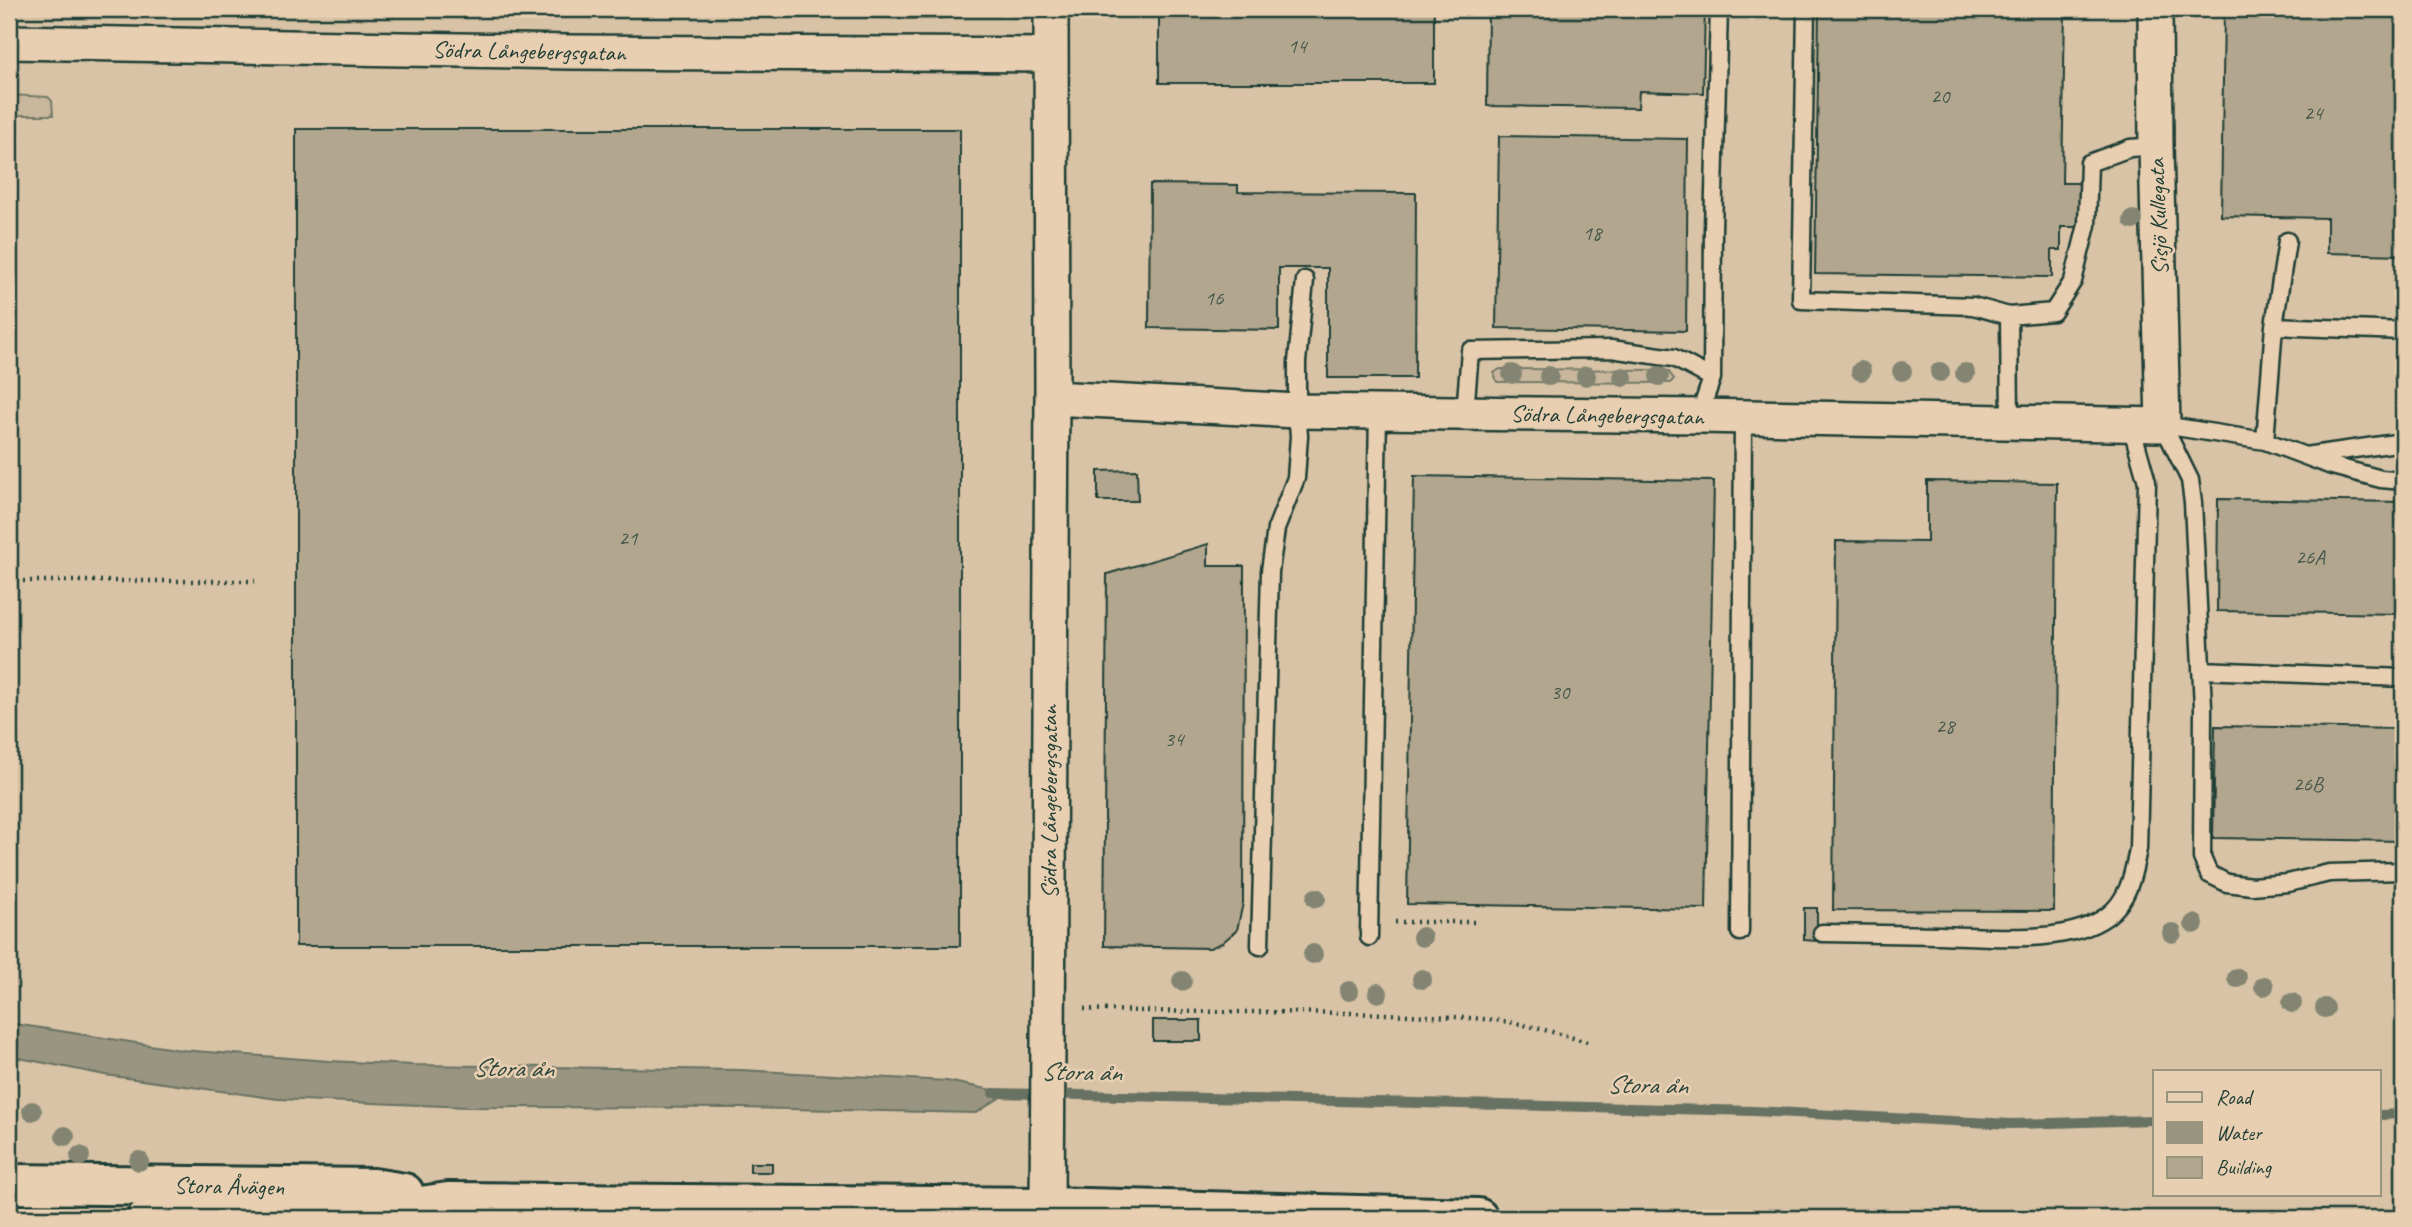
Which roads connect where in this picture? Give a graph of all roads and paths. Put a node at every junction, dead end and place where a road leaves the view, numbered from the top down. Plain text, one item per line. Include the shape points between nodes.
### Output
1 (1051, 9) edge
2 (1719, 9) edge
3 (1806, 9) edge
4 (2155, 9) edge
5 (9, 42) edge
6 (1050, 55) junction
7 (2156, 146) junction
8 (2287, 241) dead end
9 (1305, 280) dead end
10 (2009, 316) junction
11 (2274, 326) junction
12 (2403, 331) edge
13 (1712, 377) junction
14 (1052, 398) junction
15 (1297, 411) junction
16 (1378, 412) junction
17 (1465, 413) junction
18 (1699, 416) junction
19 (1742, 418) junction
20 (2010, 422) junction
21 (2147, 425) junction
22 (2265, 442) junction
23 (2403, 442) edge
24 (2305, 456) junction
25 (2403, 481) edge
26 (9, 581) edge
27 (255, 581) dead end
28 (2201, 670) junction
29 (2403, 678) edge
30 (2403, 871) edge
31 (1477, 922) dead end
32 (1369, 929) joint
33 (1740, 932) dead end
34 (1822, 933) dead end
35 (1260, 946) dead end
36 (1048, 1007) junction
37 (1587, 1042) dead end
38 (9, 1184) edge
39 (1047, 1207) junction
40 (448, 1210) edge
41 (1390, 1217) edge
42 (148, 1218) edge
43 (1478, 1218) edge

1 - 6 street, Södra Långebergsgatan
2 - 13 lane
3 - 10 lane via 1801,300 1973,306
4 - 7 street, Sisjö Kullegata
5 - 6 street, Södra Långebergsgatan
6 - 14 street, Södra Långebergsgatan
7 - 10 lane via 2130,148 2089,163 2087,225 2073,281 2053,312
7 - 21 street, Sisjö Kullegata
8 - 11 lane
9 - 15 lane
10 - 20 lane
11 - 12 lane
11 - 22 lane
13 - 17 lane via 1674,358 1611,349 1470,351
13 - 18 lane
14 - 15 street, Södra Långebergsgatan
14 - 36 street, Södra Långebergsgatan
15 - 16 street, Södra Långebergsgatan
15 - 35 lane via 1296,478 1276,529 1270,571
16 - 17 street, Södra Långebergsgatan
16 - 32 lane
17 - 18 street, Södra Långebergsgatan
18 - 19 street, Södra Långebergsgatan
19 - 20 street, Södra Långebergsgatan
19 - 33 lane
20 - 21 street, Södra Långebergsgatan
21 - 22 lane
21 - 28 lane via 2190,480
21 - 34 lane via 2138,849 2123,899 2109,915 2069,932 2024,937
22 - 24 lane
23 - 24 lane
24 - 25 lane via 2329,466
26 - 27 path
28 - 29 lane
28 - 30 lane via 2202,858 2209,874 2227,883 2252,886 2329,873
31 - 32 path
36 - 37 path via 1473,1018
36 - 39 street, Södra Långebergsgatan
38 - 40 street, Stora Åvägen via 373,1188
39 - 40 street, Stora Åvägen
39 - 41 street, Stora Åvägen
40 - 42 street, Stora Åvägen
41 - 43 street, Stora Åvägen

